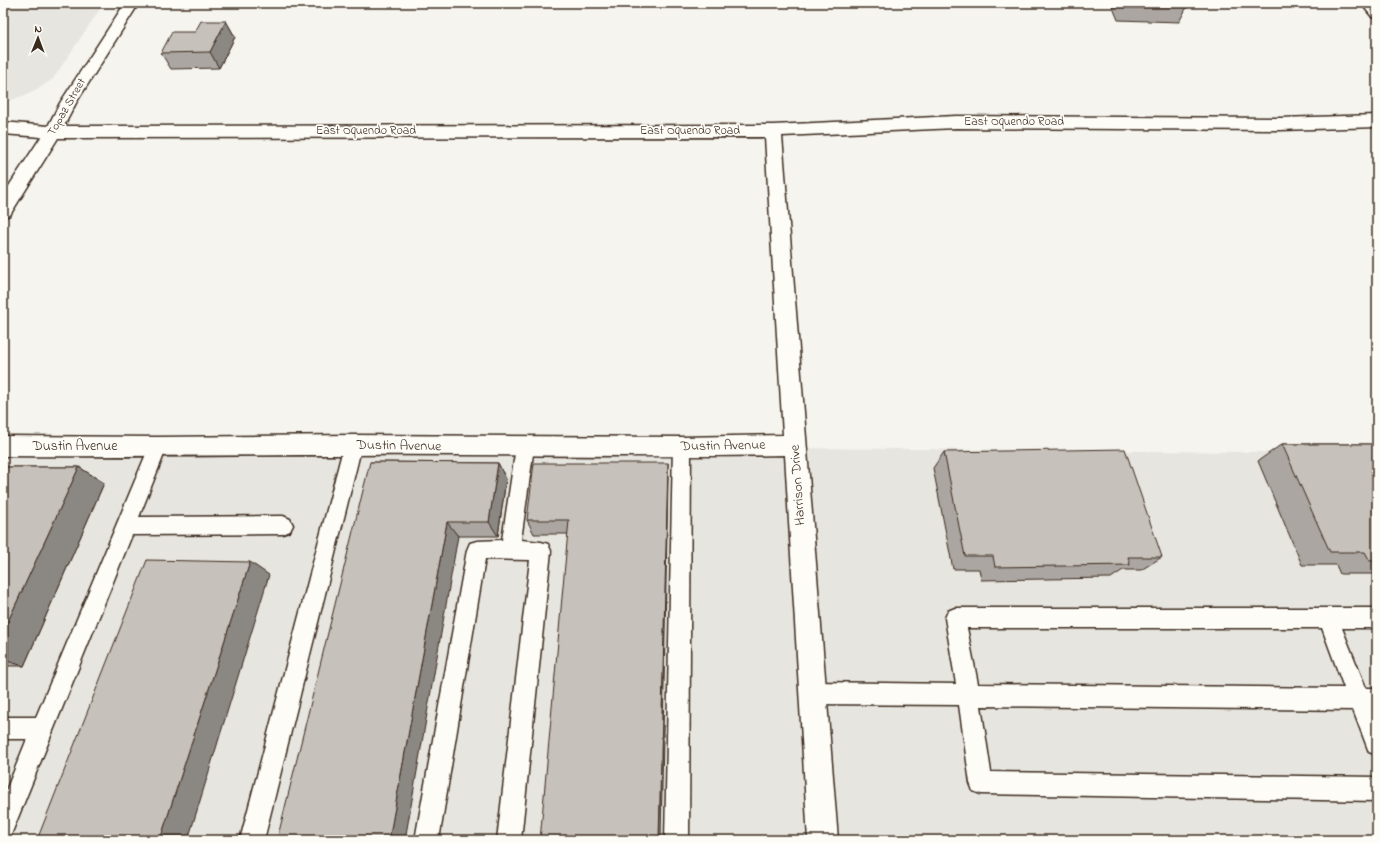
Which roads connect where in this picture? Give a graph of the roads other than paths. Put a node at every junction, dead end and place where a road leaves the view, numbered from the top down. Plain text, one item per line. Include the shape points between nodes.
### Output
1 (132, 3) edge
2 (1368, 3) edge
3 (1377, 14) edge
4 (1377, 122) edge
5 (3, 128) edge
6 (773, 131) junction
7 (53, 132) junction
8 (3, 210) edge
9 (353, 445) junction
10 (795, 445) junction
11 (3, 446) edge
12 (158, 447) junction
13 (525, 447) junction
14 (682, 447) junction
15 (283, 525) dead end
16 (126, 526) junction
17 (510, 550) junction
18 (1328, 618) junction
19 (1377, 618) edge
20 (813, 693) junction
21 (969, 695) junction
22 (1368, 699) edge
23 (3, 728) edge
24 (43, 728) junction
25 (1377, 744) edge
26 (1377, 789) edge
27 (3, 827) edge
28 (252, 840) edge
29 (427, 840) edge
30 (509, 840) edge
31 (677, 840) edge
32 (823, 840) edge

1 - 7 street, Topaz Street via 68,103
2 - 3 street
4 - 6 street, East Oquendo Road via 956,122
5 - 7 street, East Oquendo Road
6 - 7 street, East Oquendo Road
6 - 10 street, Harrison Drive
7 - 8 street, Topaz Street
9 - 12 street, Dustin Avenue
9 - 13 street, Dustin Avenue
9 - 28 lane
10 - 14 street, Dustin Avenue
10 - 20 street, Harrison Drive
11 - 12 street, Dustin Avenue
12 - 16 lane
13 - 14 street, Dustin Avenue
13 - 17 lane
14 - 31 lane
15 - 16 lane
16 - 24 lane
17 - 29 lane via 477,550
17 - 30 lane via 541,550
18 - 19 lane
18 - 21 lane via 955,618
18 - 22 lane
20 - 21 lane
20 - 32 street, Harrison Drive
21 - 22 lane
21 - 26 lane via 981,783
22 - 25 lane
23 - 24 lane
24 - 27 lane

